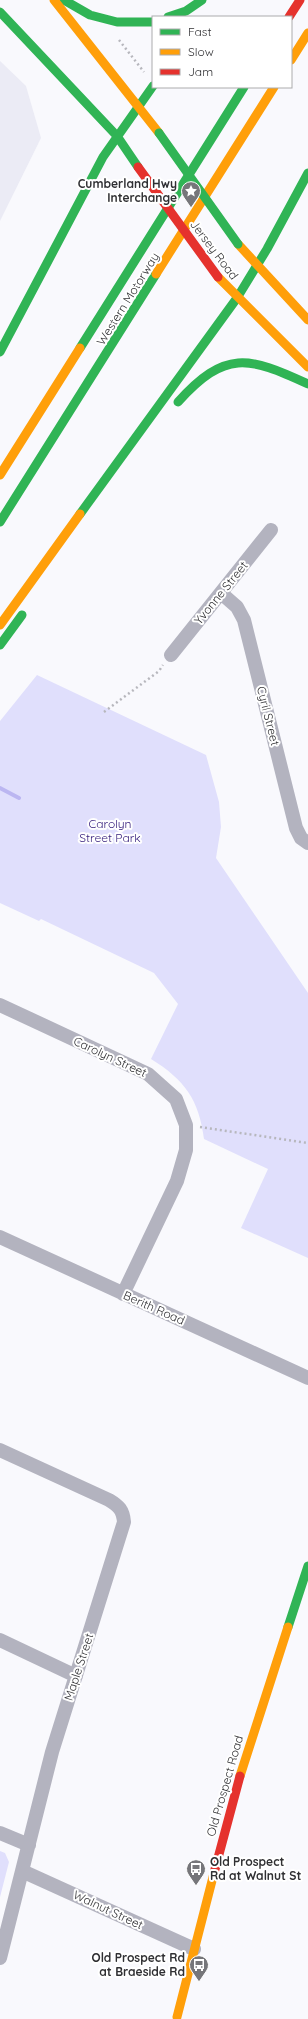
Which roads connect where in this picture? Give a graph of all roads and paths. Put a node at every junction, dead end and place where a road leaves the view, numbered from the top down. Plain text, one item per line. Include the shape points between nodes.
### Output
1 (54, 0) edge
2 (64, 0) edge
3 (202, 0) edge
4 (300, 0) edge
5 (0, 12) edge
6 (171, 16) edge
7 (290, 16) edge
8 (152, 22) edge
9 (308, 33) edge
10 (115, 34) dead end
11 (292, 58) edge
12 (148, 77) dead end
13 (152, 87) edge
14 (243, 88) edge
15 (273, 88) edge
16 (138, 106) junction
17 (117, 136) junction
18 (308, 173) edge
19 (258, 265) junction
20 (237, 298) junction
21 (308, 320) edge
22 (0, 352) edge
23 (308, 367) edge
24 (308, 384) edge
25 (170, 412) dead end
26 (0, 475) edge
27 (0, 522) edge
28 (271, 530) dead end
29 (221, 593) junction
30 (26, 609) dead end
31 (0, 625) edge
32 (0, 645) edge
33 (171, 655) joint
34 (104, 712) dead end
35 (308, 843) edge
36 (0, 1005) edge
37 (186, 1125) junction
38 (308, 1143) edge
39 (0, 1237) edge
40 (123, 1294) junction
41 (308, 1378) edge
42 (0, 1450) edge
43 (308, 1566) edge
44 (303, 1600) edge
45 (0, 1640) edge
46 (76, 1676) junction
47 (0, 1833) edge
48 (28, 1845) junction
49 (22, 1871) junction
50 (194, 1949) junction
51 (0, 1958) edge
52 (178, 2018) edge

1 - 16 main road, Jersey Road
2 - 8 main road via 90,15 117,22
3 - 6 main road via 186,11
4 - 7 main road
5 - 17 main road, Jersey Road
9 - 11 main road
10 - 12 path
13 - 16 main road
14 - 26 main road, Western Motorway
15 - 27 main road, Western Motorway
16 - 17 main road
16 - 19 main road, Jersey Road, bridge via 238,244
17 - 20 main road, Jersey Road, bridge via 218,277
17 - 22 main road via 103,157
18 - 19 main road
19 - 20 main road
19 - 21 main road, Jersey Road
20 - 23 main road, Jersey Road
20 - 31 main road
24 - 25 main road via 276,368 258,363 228,363 198,379
28 - 29 street, Yvonne Street
29 - 33 street, Yvonne Street
29 - 35 street, Cyril Street via 237,607 244,620 296,828 301,838
30 - 32 main road
33 - 34 path via 159,671
36 - 37 street, Carolyn Street via 148,1074 176,1099
37 - 38 path
37 - 40 street, Carolyn Street via 186,1150 177,1182
39 - 40 street, Berith Road
40 - 41 street, Berith Road
42 - 46 street, Maple Street via 109,1500 124,1512 123,1529
43 - 44 main road, Old Prospect Road
44 - 50 main road, Old Prospect Road via 250,1742
45 - 46 street
46 - 48 street, Maple Street via 52,1752
47 - 48 street
48 - 49 street, Maple Street
49 - 50 street, Walnut Street
49 - 51 street, Maple Street
50 - 52 main road, Old Prospect Road

